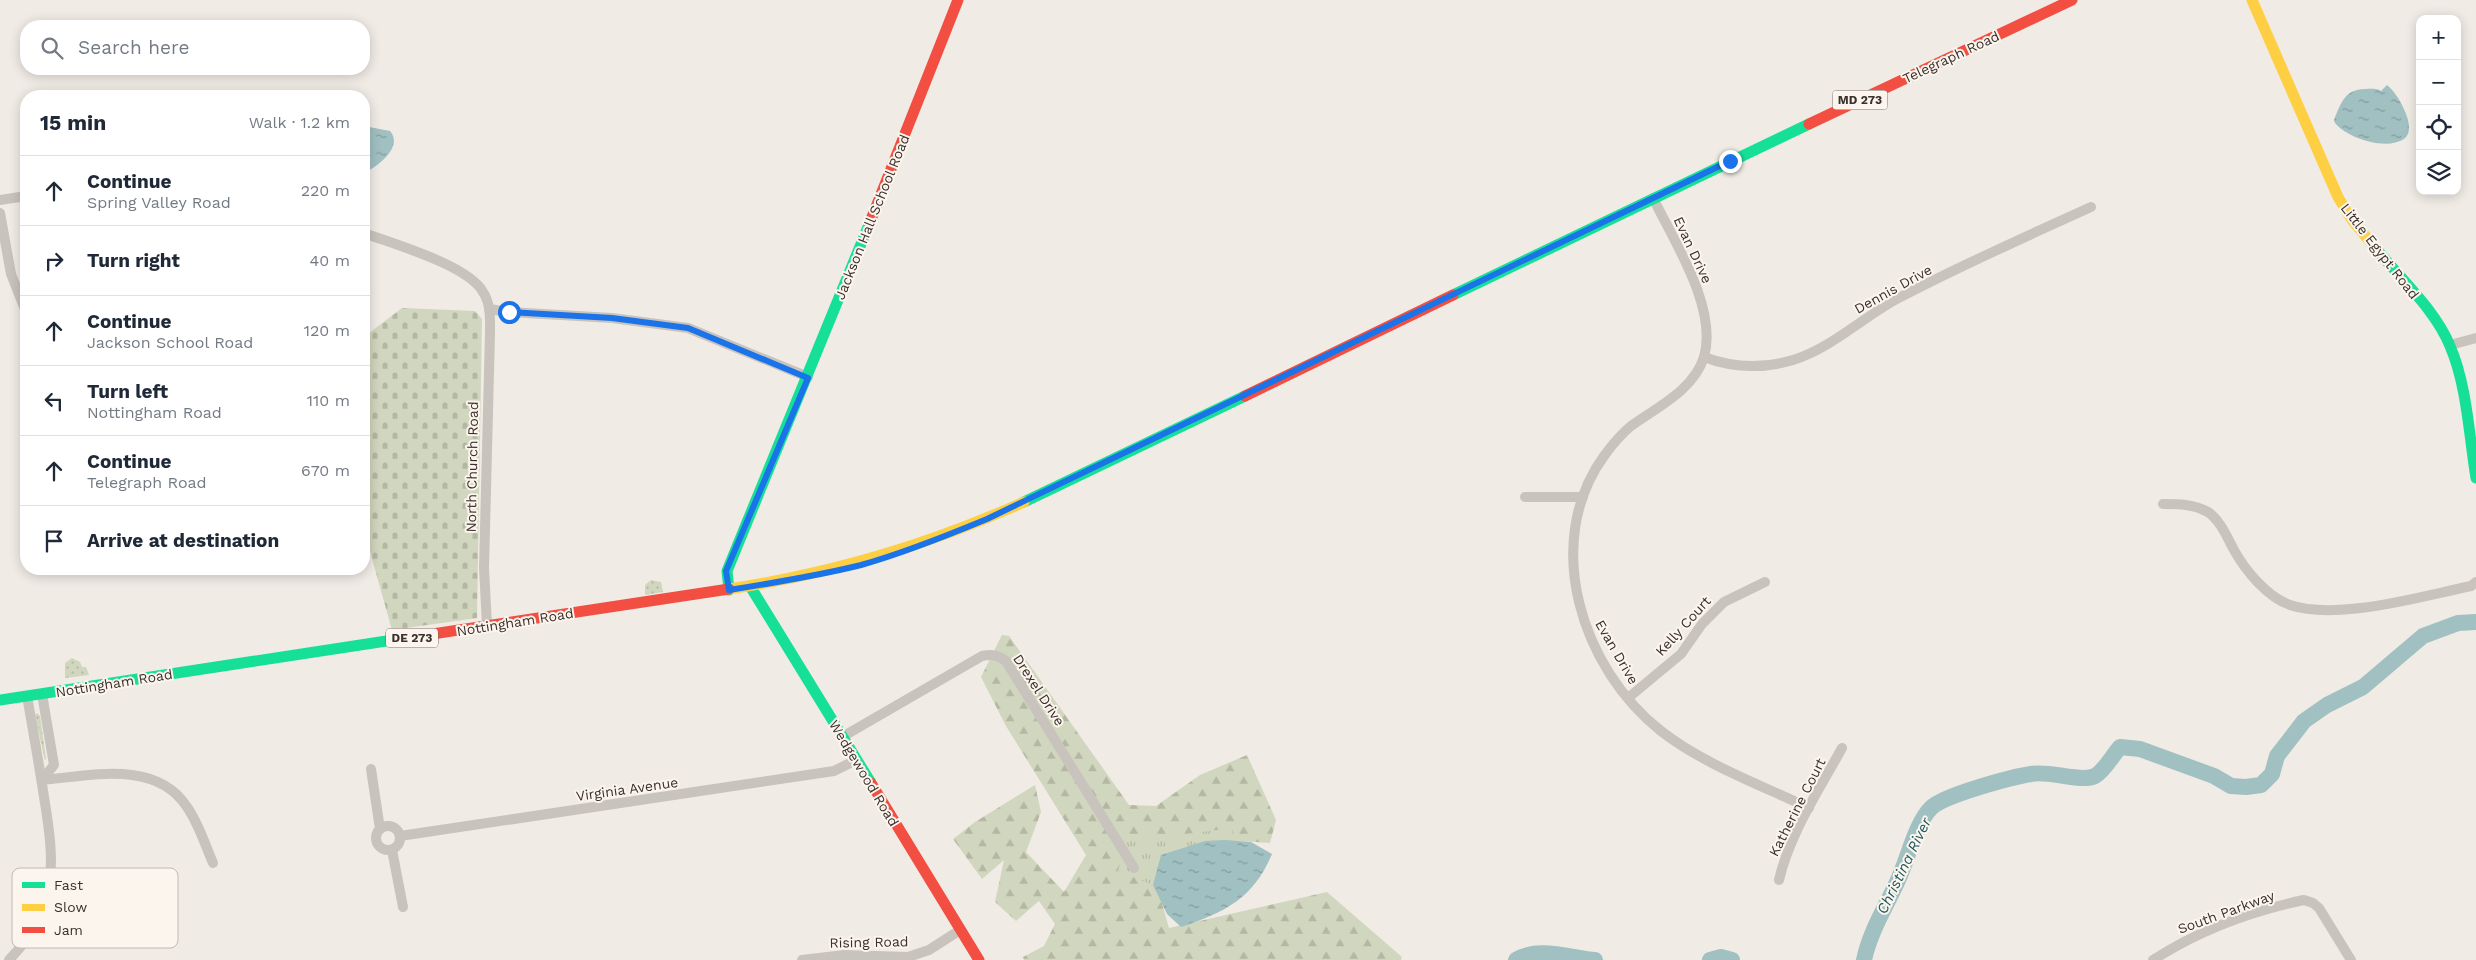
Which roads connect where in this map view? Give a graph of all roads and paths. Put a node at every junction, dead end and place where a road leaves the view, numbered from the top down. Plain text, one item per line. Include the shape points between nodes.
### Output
1 (958, 0) edge
2 (2072, 0) edge
3 (2252, 0) edge
4 (20, 197) edge
5 (1653, 198) junction
6 (0, 200) edge
7 (2091, 207) dead end
8 (0, 213) edge
9 (370, 235) edge
10 (20, 295) edge
11 (489, 309) junction
12 (2476, 338) edge
13 (2450, 345) junction
14 (1704, 356) junction
15 (808, 378) junction
16 (2476, 478) edge
17 (1582, 497) junction
18 (1525, 498) dead end
19 (2163, 504) dead end
20 (880, 559) joint
21 (1765, 582) dead end
22 (2476, 582) edge
23 (750, 586) junction
24 (729, 590) junction
25 (487, 626) junction
26 (42, 694) junction
27 (27, 696) junction
28 (1628, 698) junction
29 (0, 700) edge
30 (842, 737) junction
31 (1842, 748) dead end
32 (856, 760) junction
33 (371, 769) dead end
34 (42, 780) junction
35 (1809, 808) junction
36 (380, 829) junction
37 (400, 836) junction
38 (392, 850) junction
39 (213, 863) dead end
40 (50, 868) edge
41 (1134, 868) dead end
42 (1779, 880) dead end
43 (403, 907) dead end
44 (960, 930) junction
45 (18, 948) edge
46 (891, 958) edge
47 (9, 960) edge
48 (802, 960) edge
49 (979, 960) edge
50 (2153, 960) edge
51 (2351, 960) edge

1 - 15 main road, Jackson Hall School Road
2 - 5 main road, Telegraph Road / MD 273
3 - 13 main road, Little Egypt Road via 2341,202 2352,220 2432,316
4 - 6 street
5 - 14 street, Evan Drive via 1700,298 1706,336
5 - 20 main road, Telegraph Road / MD 273 via 1046,492 960,530
7 - 14 street, Dennis Drive via 1894,301 1827,344 1795,359 1746,367
8 - 10 street via 11,274
9 - 11 street via 469,276 482,289
11 - 15 street via 612,318 688,328
11 - 25 street, North Church Road via 484,575
12 - 13 street
13 - 16 main road, Little Egypt Road via 2459,373
14 - 17 street, Evan Drive via 1696,373 1672,399 1615,440 1591,476
15 - 24 main road, Jackson Hall School Road via 726,571
17 - 18 street
17 - 28 street, Evan Drive via 1573,549 1581,616 1597,651
19 - 22 street via 2185,504 2208,513 2258,581 2277,600 2292,606 2321,610 2375,607 2471,586
20 - 23 main road, Nottingham Road / DE 273 via 812,576
21 - 28 street, Kelly Court via 1724,602 1702,624 1681,654
23 - 24 main road, Nottingham Road / DE 273
23 - 30 main road, Wedgewood Road
24 - 25 main road, Nottingham Road / DE 273
25 - 26 main road, Nottingham Road / DE 273
26 - 27 main road, Nottingham Road / DE 273
26 - 34 street via 54,765
27 - 29 main road, Nottingham Road / DE 273
27 - 34 street
28 - 35 street, Evan Drive via 1654,726 1693,753
30 - 32 main road, Wedgewood Road
30 - 41 street, Drexel Drive via 982,656 1000,656
31 - 35 street, Katherine Court
32 - 37 street, Virginia Avenue via 834,771
32 - 44 main road, Wedgewood Road
33 - 36 street
34 - 39 street via 124,774 163,784 186,806
34 - 40 street via 51,842
35 - 42 street, Katherine Court via 1783,863
36 - 37 street, Virginia Avenue via 392,827
36 - 38 street via 376,836 378,844
37 - 38 street
38 - 43 street
44 - 46 street, Rising Road via 930,950
44 - 49 main road, Wedgewood Road
45 - 47 street
46 - 48 street, Rising Road via 844,956
50 - 51 street, South Parkway via 2189,938 2221,925 2304,900 2313,903 2326,918

